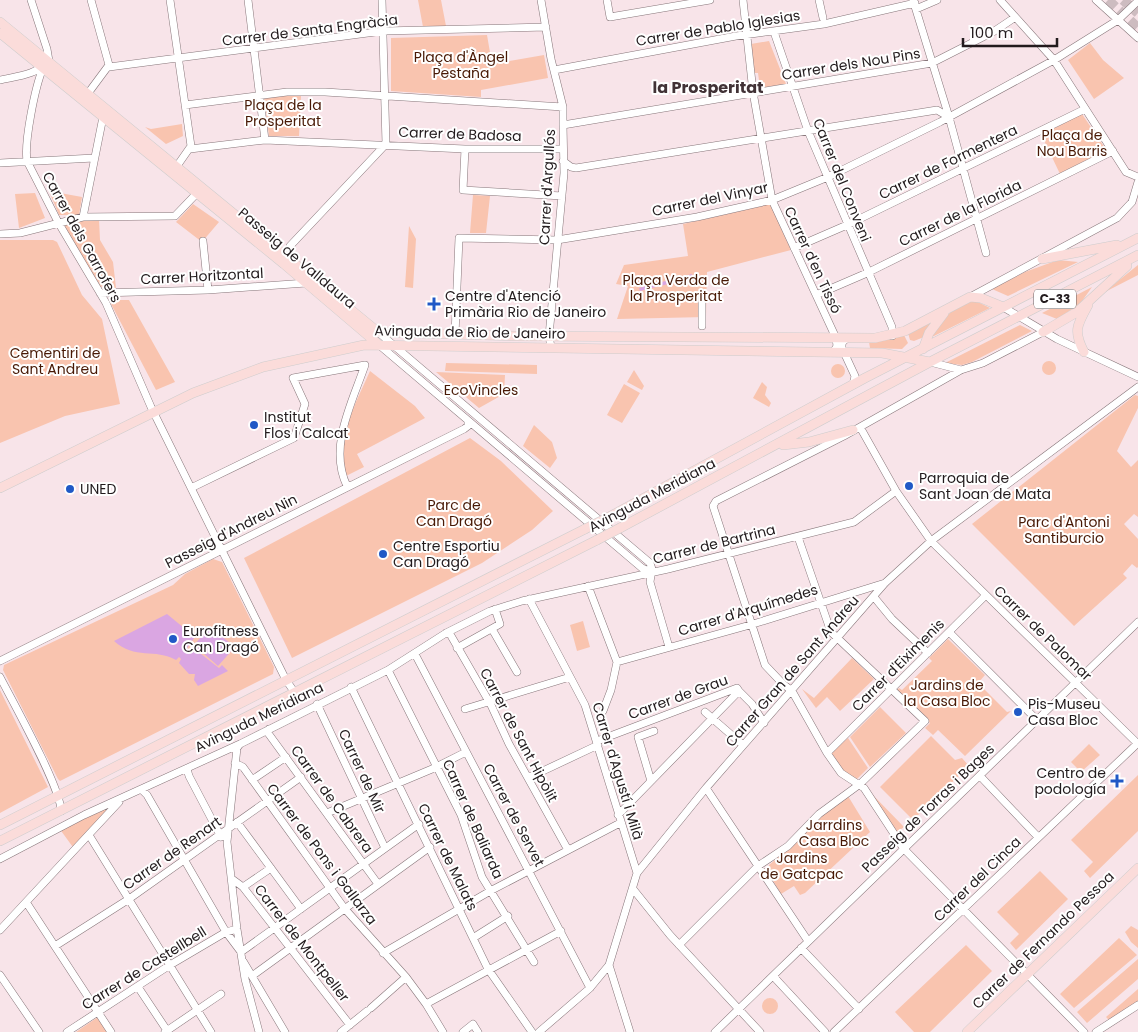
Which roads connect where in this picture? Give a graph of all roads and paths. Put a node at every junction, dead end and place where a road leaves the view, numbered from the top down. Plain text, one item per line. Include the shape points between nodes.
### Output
1 (31, 0) edge
2 (91, 0) edge
3 (170, 0) edge
4 (248, 0) edge
5 (382, 0) edge
6 (541, 0) edge
7 (606, 0) edge
8 (710, 0) edge
9 (743, 0) edge
10 (819, 0) edge
11 (937, 0) edge
12 (1000, 0) edge
13 (1096, 0) edge
14 (1137, 1) edge
15 (915, 4) edge
16 (823, 18) dead end
17 (1014, 18) junction
18 (1118, 20) junction
19 (0, 22) edge
20 (546, 27) junction
21 (383, 31) junction
22 (0, 32) edge
23 (774, 32) junction
24 (745, 34) junction
25 (1138, 38) edge
26 (254, 49) junction
27 (179, 59) junction
28 (1054, 60) junction
29 (932, 63) junction
30 (46, 64) junction
31 (109, 68) junction
32 (554, 70) junction
33 (0, 80) edge
34 (792, 87) junction
35 (753, 92) junction
36 (260, 95) junction
37 (385, 95) junction
38 (86, 97) junction
39 (185, 105) junction
40 (563, 107) junction
41 (1085, 109) junction
42 (103, 117) junction
43 (949, 117) junction
44 (564, 125) junction
45 (808, 131) junction
46 (761, 138) junction
47 (265, 140) junction
48 (386, 144) junction
49 (190, 149) junction
50 (465, 149) junction
51 (563, 149) junction
52 (1113, 151) junction
53 (94, 158) junction
54 (27, 161) junction
55 (563, 161) junction
56 (0, 163) edge
57 (163, 165) junction
58 (177, 166) junction
59 (962, 169) junction
60 (828, 177) junction
61 (1138, 177) edge
62 (1138, 182) edge
63 (196, 192) junction
64 (562, 196) junction
65 (218, 198) junction
66 (772, 200) junction
67 (83, 217) junction
68 (976, 220) junction
69 (58, 222) junction
70 (847, 225) junction
71 (0, 234) edge
72 (557, 240) junction
73 (1135, 240) edge
74 (203, 241) dead end
75 (794, 248) junction
76 (986, 253) dead end
77 (287, 255) junction
78 (1138, 256) edge
79 (1042, 259) junction
80 (867, 273) junction
81 (306, 283) junction
82 (208, 290) junction
83 (1096, 292) junction
84 (100, 293) junction
85 (702, 293) dead end
86 (816, 295) junction
87 (970, 297) junction
88 (1003, 307) junction
89 (948, 308) junction
90 (1019, 318) junction
91 (702, 326) dead end
92 (1044, 332) junction
93 (455, 335) junction
94 (381, 336) junction
95 (549, 336) junction
96 (892, 336) junction
97 (836, 338) junction
98 (847, 338) junction
99 (391, 344) junction
100 (551, 347) junction
101 (923, 349) junction
102 (838, 351) junction
103 (1084, 352) junction
104 (908, 357) junction
105 (930, 362) junction
106 (961, 370) junction
107 (1138, 377) edge
108 (853, 385) junction
109 (1138, 388) edge
110 (153, 412) junction
111 (468, 421) junction
112 (857, 428) junction
113 (494, 431) junction
114 (775, 446) junction
115 (347, 486) junction
116 (0, 488) edge
117 (191, 488) junction
118 (896, 491) junction
119 (798, 537) junction
120 (931, 541) junction
121 (222, 549) junction
122 (727, 554) junction
123 (651, 572) junction
124 (885, 583) junction
125 (588, 586) junction
126 (986, 595) junction
127 (874, 597) junction
128 (529, 599) junction
129 (820, 602) junction
130 (495, 609) junction
131 (1138, 622) edge
132 (750, 625) junction
133 (492, 628) junction
134 (949, 632) junction
135 (446, 633) junction
136 (837, 638) junction
137 (669, 647) junction
138 (457, 648) junction
139 (928, 653) junction
140 (415, 654) junction
141 (0, 660) edge
142 (617, 662) junction
143 (388, 670) junction
144 (517, 672) dead end
145 (0, 677) edge
146 (570, 677) junction
147 (286, 680) junction
148 (1076, 682) junction
149 (351, 687) junction
150 (892, 688) junction
151 (739, 691) junction
152 (792, 691) junction
153 (295, 693) junction
154 (489, 702) junction
155 (317, 704) junction
156 (465, 709) dead end
157 (603, 711) dead end
158 (706, 712) dead end
159 (713, 718) junction
160 (1037, 720) junction
161 (764, 723) junction
162 (268, 729) junction
163 (654, 731) dead end
164 (598, 743) junction
165 (240, 744) junction
166 (1138, 744) edge
167 (744, 745) junction
168 (466, 752) junction
169 (826, 753) junction
170 (286, 757) junction
171 (235, 763) junction
172 (437, 765) junction
173 (187, 769) junction
174 (980, 776) junction
175 (301, 777) junction
176 (528, 778) junction
177 (252, 780) junction
178 (651, 781) junction
179 (397, 783) junction
180 (860, 784) junction
181 (706, 788) junction
182 (142, 790) junction
183 (58, 796) junction
184 (361, 798) junction
185 (123, 799) junction
186 (267, 801) junction
187 (61, 811) junction
188 (327, 813) junction
189 (619, 819) junction
190 (238, 822) junction
191 (419, 824) junction
192 (0, 825) edge
193 (230, 827) junction
194 (89, 835) junction
195 (219, 835) junction
196 (1038, 837) junction
197 (0, 841) edge
198 (228, 842) junction
199 (430, 846) junction
200 (385, 848) junction
201 (904, 849) junction
202 (568, 850) junction
203 (0, 859) edge
204 (184, 859) junction
205 (363, 863) junction
206 (758, 866) junction
207 (271, 868) junction
208 (1138, 868) edge
209 (529, 872) junction
210 (637, 873) junction
211 (232, 879) junction
212 (378, 884) junction
213 (243, 887) junction
214 (330, 888) junction
215 (633, 889) junction
216 (492, 890) junction
217 (129, 899) junction
218 (26, 902) junction
219 (301, 909) junction
220 (345, 909) junction
221 (459, 909) junction
222 (964, 909) junction
223 (508, 916) junction
224 (274, 928) junction
225 (236, 929) junction
226 (0, 930) edge
227 (560, 931) junction
228 (226, 932) junction
229 (473, 938) junction
230 (808, 941) junction
231 (679, 945) junction
232 (55, 946) junction
233 (526, 948) junction
234 (801, 948) junction
235 (290, 949) junction
236 (383, 953) junction
237 (241, 955) junction
238 (534, 962) dead end
239 (170, 965) junction
240 (609, 965) junction
241 (488, 969) junction
242 (1027, 974) junction
243 (0, 975) edge
244 (252, 976) junction
245 (772, 976) junction
246 (406, 978) junction
247 (138, 986) junction
248 (590, 988) junction
249 (221, 994) dead end
250 (426, 1004) junction
251 (1138, 1005) edge
252 (859, 1008) junction
253 (738, 1009) junction
254 (197, 1010) junction
255 (98, 1012) junction
256 (350, 1025) junction
257 (39, 1032) edge
258 (67, 1032) edge
259 (111, 1032) edge
260 (166, 1032) edge
261 (211, 1032) edge
262 (259, 1032) edge
263 (285, 1032) edge
264 (341, 1032) edge
265 (443, 1032) edge
266 (463, 1032) edge
267 (478, 1032) edge
268 (532, 1032) edge
269 (539, 1032) edge
270 (630, 1032) edge
271 (714, 1032) edge
272 (760, 1032) edge
273 (824, 1032) edge
274 (834, 1032) edge
275 (968, 1032) edge
276 (1084, 1032) edge
277 (1096, 1032) edge

1 - 30 street via 47,48
2 - 31 street
3 - 27 street
4 - 26 street
5 - 21 street
6 - 20 street, Carrer d'Argullós
7 - 8 street via 610,17
9 - 24 street, Carrer d'en Tissó
10 - 16 street
11 - 15 street, Carrer de Pablo Iglesias
12 - 17 street
13 - 18 street
14 - 18 street, Carrer del Vinyar
15 - 23 street, Carrer de Pablo Iglesias
15 - 29 street
17 - 28 street
17 - 29 street, Carrer dels Nou Pins
18 - 25 street
18 - 28 street, Carrer del Vinyar
19 - 30 main road, Passeig de Valldaura
20 - 21 street, Carrer de Santa Engràcia
20 - 32 street, Carrer d'Argullós
21 - 26 street, Carrer de Santa Engràcia
21 - 37 street
22 - 30 main road, Passeig de Valldaura
23 - 24 street, Carrer de Pablo Iglesias
23 - 34 street, Carrer del Conveni
24 - 32 street, Carrer de Pablo Iglesias
24 - 35 street, Carrer d'en Tissó
26 - 27 street, Carrer de Santa Engràcia
26 - 36 street
27 - 31 street, Carrer de Santa Engràcia
27 - 39 street
28 - 41 street
28 - 43 street, Carrer del Vinyar
29 - 34 street, Carrer dels Nou Pins
29 - 43 street
30 - 33 street via 32,73
30 - 38 main road, Passeig de Valldaura
30 - 54 street, Carrer dels Garrofers via 39,78 26,150
31 - 38 street
32 - 40 street, Carrer d'Argullós
34 - 35 street, Carrer dels Nou Pins
34 - 45 street, Carrer del Conveni
35 - 44 street, Carrer dels Nou Pins
35 - 46 street, Carrer d'en Tissó
36 - 37 street via 287,92
36 - 39 street
36 - 47 street
37 - 40 street
37 - 48 street
38 - 42 main road, Passeig de Valldaura
38 - 58 main road, Passeig de Valldaura
39 - 49 street
40 - 44 street, Carrer d'Argullós
41 - 52 street
41 - 59 street, Carrer de Formentera
42 - 53 street
42 - 57 main road, Passeig de Valldaura
43 - 45 street via 937,110
43 - 59 street
43 - 60 street, Carrer del Vinyar
44 - 51 street, Carrer d'Argullós
45 - 46 street
45 - 60 street, Carrer del Conveni
46 - 55 street via 576,168
46 - 66 street, Carrer d'en Tissó
47 - 48 street, Carrer de Badosa
47 - 49 street, Carrer de Badosa
48 - 50 street, Carrer de Badosa
48 - 77 street via 290,246
49 - 58 street
50 - 51 street, Carrer de Badosa
50 - 64 street via 463,190
51 - 55 street, Carrer d'Argullós
52 - 61 street via 1126,172
52 - 68 street, Carrer de la Florida
53 - 54 street
53 - 67 street
54 - 56 street
54 - 69 street, Carrer dels Garrofers
55 - 64 street, Carrer d'Argullós
57 - 58 street
57 - 63 main road, Passeig de Valldaura
58 - 65 main road, Passeig de Valldaura
59 - 68 street
59 - 70 street, Carrer de Formentera
60 - 66 street, Carrer del Vinyar
60 - 70 street, Carrer del Conveni
62 - 79 street via 1132,202 1123,213
63 - 65 street, Passeig de Valldaura
63 - 67 street via 175,216
63 - 81 main road, Passeig de Valldaura
64 - 72 street, Carrer d'Argullós
65 - 77 main road, Passeig de Valldaura
66 - 72 street, Carrer del Vinyar via 698,217
66 - 75 street, Carrer d'en Tissó
67 - 69 street
68 - 76 street
68 - 80 street, Carrer de la Florida
69 - 71 street via 20,233
69 - 84 street, Carrer dels Garrofers
70 - 75 street, Carrer de Formentera
70 - 80 street, Carrer del Conveni
72 - 93 street, Carrer del Vinyar via 459,238
72 - 95 street, Carrer d'Argullós
73 - 79 main road
73 - 88 main road, Avinguda Meridiana
74 - 82 street
75 - 86 street, Carrer d'en Tissó
77 - 94 main road, Passeig de Valldaura
78 - 83 main road
78 - 90 main road, Avinguda Meridiana / C-33
79 - 87 street
80 - 86 street, Carrer de la Florida
80 - 96 street, Carrer del Conveni via 892,327
81 - 82 street, Carrer Horitzontal
81 - 94 main road, Passeig de Valldaura
82 - 84 street, Carrer Horitzontal
83 - 92 main road via 1078,312
83 - 103 main road via 1076,329
84 - 110 street, Carrer dels Garrofers
85 - 91 street
86 - 97 street, Carrer d'en Tissó
87 - 88 main road
87 - 89 main road, Avinguda de Rio de Janeiro
88 - 90 street
88 - 101 main road, Avinguda Meridiana
89 - 96 main road, Avinguda de Rio de Janeiro
89 - 101 main road via 929,333
90 - 92 street
90 - 105 main road, Avinguda Meridiana
92 - 103 street
92 - 106 street
93 - 94 main road, Avinguda de Rio de Janeiro
93 - 95 main road, Avinguda de Rio de Janeiro
94 - 99 main road, Avinguda de Rio de Janeiro
94 - 110 main road, Avinguda de Rio de Janeiro via 356,346 263,367
94 - 111 street, Passeig de Valldaura
95 - 97 main road, Avinguda de Rio de Janeiro
95 - 100 street, Carrer d'Argullós
96 - 98 main road, Avinguda de Rio de Janeiro
97 - 98 main road, Avinguda de Rio de Janeiro
97 - 102 street
98 - 102 street
99 - 100 main road, Avinguda de Rio de Janeiro
99 - 113 street
100 - 102 main road, Avinguda de Rio de Janeiro
101 - 104 main road, Avinguda Meridiana
102 - 104 main road, Avinguda de Rio de Janeiro
102 - 108 street via 855,374
103 - 107 street
104 - 105 main road, Avinguda de Rio de Janeiro
104 - 108 main road, Avinguda Meridiana
105 - 106 street
105 - 114 main road, Avinguda Meridiana
106 - 112 street
108 - 147 main road, Avinguda Meridiana, bridge via 608,517
109 - 120 street, Carrer Gran de Sant Andreu
110 - 116 main road, Avinguda de Rio de Janeiro
110 - 117 street, Carrer dels Garrofers
111 - 113 street via 473,420 488,431
111 - 115 street, Passeig d'Andreu Nin via 464,429
111 - 123 street, Passeig de Valldaura via 642,568
112 - 114 main road via 808,442
112 - 118 street, Carrer de Palomar
112 - 122 street via 716,501 713,506
113 - 123 street via 647,560 652,566
114 - 153 main road, Avinguda Meridiana, bridge
115 - 117 street via 340,466 343,428 364,365 293,378 306,404 294,438
115 - 121 street, Passeig d'Andreu Nin
117 - 121 street, Carrer dels Garrofers
118 - 119 street, Carrer de Bartrina via 854,522
118 - 120 street, Carrer de Palomar
119 - 122 street, Carrer de Bartrina
119 - 129 street
120 - 124 street, Carrer Gran de Sant Andreu
120 - 126 street, Carrer de Palomar
121 - 141 street, Passeig d'Andreu Nin
121 - 147 street, Carrer dels Garrofers
122 - 123 street, Carrer de Bartrina
122 - 132 street
123 - 125 street, Carrer de Bartrina
123 - 137 street via 650,582
124 - 127 street, Carrer Gran de Sant Andreu
124 - 129 street, Carrer d'Arquímedes
125 - 128 street, Carrer de Bartrina
125 - 142 street
126 - 134 street, Carrer d'Eiximenis
126 - 148 street, Carrer de Palomar
127 - 136 street, Carrer Gran de Sant Andreu
127 - 139 street
128 - 130 street, Avinguda Meridiana
128 - 146 street, Carrer d'Agustí i Milà
129 - 132 street, Carrer d'Arquímedes
129 - 136 street via 831,632
130 - 133 street via 500,624
130 - 135 street, Avinguda Meridiana
131 - 148 street, Passeig de Torras i Bages
132 - 137 street, Carrer d'Arquímedes
132 - 152 street via 765,665
133 - 138 street
133 - 144 street
134 - 139 street, Carrer d'Eiximenis
134 - 160 street
135 - 138 street, Carrer de Sant Hipòlit
135 - 140 street, Avinguda Meridiana
136 - 150 street
136 - 152 street, Carrer Gran de Sant Andreu
137 - 142 street, Carrer d'Arquímedes
138 - 154 street, Carrer de Sant Hipòlit
139 - 150 street, Carrer d'Eiximenis
140 - 143 street, Avinguda Meridiana
140 - 168 street, Carrer de Servet
142 - 157 street via 612,690
143 - 149 street, Avinguda Meridiana
143 - 172 street, Carrer de Baliarda
145 - 183 street
146 - 154 street
146 - 164 street, Carrer d'Agustí i Milà via 585,705
147 - 153 street, Avinguda Meridiana
147 - 183 main road, Avinguda Meridiana
148 - 160 street, Passeig de Torras i Bages
148 - 166 street, Carrer de Palomar
149 - 155 street, Avinguda Meridiana
149 - 179 street, Carrer de Malats
150 - 169 street, Carrer d'Eiximenis
150 - 180 street via 925,721
151 - 159 street, Carrer de Grau
151 - 161 street, Carrer de Grau
151 - 164 street, Carrer de Grau via 737,688
152 - 161 street, Carrer Gran de Sant Andreu
152 - 169 street
153 - 187 main road, Avinguda Meridiana
154 - 156 street
154 - 176 street, Carrer de Sant Hipòlit
155 - 162 street, Avinguda Meridiana
155 - 184 street, Carrer de Mir
158 - 159 street
159 - 167 street
159 - 178 street, Carrer de Grau
160 - 174 street, Passeig de Torras i Bages
161 - 167 street, Carrer Gran de Sant Andreu
162 - 165 street, Avinguda Meridiana
162 - 170 street, Carrer de Cabrera
163 - 178 street via 638,737
164 - 176 street, Carrer de Grau
164 - 189 street, Carrer d'Agustí i Milà
165 - 171 street
165 - 173 street, Avinguda Meridiana
166 - 196 street, Carrer del Cinca
167 - 181 street, Carrer Gran de Sant Andreu
168 - 172 street
168 - 209 street, Carrer de Servet
169 - 180 street via 841,773
170 - 175 street, Carrer de Cabrera
170 - 177 street
171 - 177 street, Carrer de Pons i Gallarza via 243,767
171 - 193 street
172 - 179 street
172 - 216 street, Carrer de Baliarda via 461,815 482,877
173 - 182 street, Avinguda Meridiana
173 - 195 street
174 - 196 street
174 - 201 street, Passeig de Torras i Bages
175 - 186 street, Carrer de Renart
175 - 188 street, Carrer de Cabrera
176 - 202 street, Carrer de Sant Hipòlit
177 - 186 street, Carrer de Pons i Gallarza
178 - 189 street, Carrer de Grau
179 - 184 street
179 - 191 street, Carrer de Malats
180 - 201 street
180 - 206 street via 819,814 788,846
181 - 206 street
181 - 210 street, Carrer Gran de Sant Andreu
182 - 185 street, Avinguda Meridiana
182 - 204 street
183 - 187 street
183 - 192 main road, Avinguda Meridiana
184 - 188 street
184 - 200 street, Carrer de Mir
185 - 194 street
185 - 203 street, Avinguda Meridiana via 84,815
186 - 190 street, Carrer de Renart
186 - 214 street, Carrer de Pons i Gallarza
187 - 197 main road, Avinguda Meridiana
188 - 205 street, Carrer de Cabrera
189 - 202 street, Carrer de Grau
189 - 210 street, Carrer d'Agustí i Milà
190 - 193 street, Carrer de Renart
190 - 207 street
191 - 199 street, Carrer de Malats
191 - 200 street
193 - 195 street, Carrer de Renart
193 - 198 street
194 - 217 street
194 - 218 street
195 - 198 street
195 - 204 street, Carrer de Renart
196 - 222 street, Carrer del Cinca
198 - 211 street
199 - 212 street
199 - 221 street, Carrer de Malats
200 - 205 street
201 - 222 street
201 - 230 street, Passeig de Torras i Bages
202 - 209 street, Carrer de Grau
204 - 217 street, Carrer de Renart
204 - 228 street
205 - 212 street, Carrer de Cabrera
205 - 214 street
206 - 230 street
206 - 231 street
207 - 213 street
207 - 219 street
208 - 242 main road, Carrer de Fernando Pessoa
209 - 216 street, Carrer de Grau
209 - 227 street, Carrer de Servet
210 - 215 street, Carrer Gran de Sant Andreu
211 - 213 street, Carrer de Montpeller
211 - 225 street
212 - 220 street
213 - 224 street, Carrer de Montpeller
214 - 219 street
214 - 220 street, Carrer de Pons i Gallarza
215 - 231 street
215 - 240 street, Carrer Gran de Sant Andreu
216 - 221 street, Carrer de Grau
216 - 223 street, Carrer de Baliarda
217 - 232 street, Carrer de Renart
217 - 239 street
218 - 226 street
218 - 232 street
219 - 224 street
220 - 235 street
220 - 236 street, Carrer de Pons i Gallarza
221 - 229 street, Carrer de Malats
221 - 236 street, Carrer de Grau
222 - 242 street
222 - 252 street, Carrer del Cinca
223 - 229 street
223 - 233 street, Carrer de Baliarda
224 - 235 street, Carrer de Montpeller
224 - 237 street
225 - 228 street, Carrer de Castellbell
225 - 237 street
227 - 233 street
227 - 248 street, Carrer de Servet
228 - 237 street
228 - 239 street, Carrer de Castellbell
229 - 241 street, Carrer de Malats
230 - 234 street, Passeig de Torras i Bages
231 - 253 street
232 - 255 street
233 - 238 street, Carrer de Baliarda
233 - 241 street
234 - 245 street, Passeig de Torras i Bages
234 - 252 street
235 - 244 street
235 - 256 street, Carrer de Montpeller
236 - 246 street, Carrer de Pons i Gallarza
237 - 244 street
237 - 262 street
239 - 247 street, Carrer de Castellbell
239 - 254 street
240 - 248 street, Carrer Gran de Sant Andreu
240 - 270 street
241 - 250 street
241 - 268 street, Carrer de Malats
242 - 275 main road, Carrer de Fernando Pessoa
242 - 276 street
243 - 257 street
244 - 263 street
245 - 253 street, Passeig de Torras i Bages
245 - 273 street
246 - 250 street, Carrer de Pons i Gallarza
246 - 256 street
247 - 255 street, Carrer de Castellbell
247 - 260 street
248 - 269 street, Carrer Gran de Sant Andreu
249 - 254 street
250 - 265 street, Carrer de Pons i Gallarza
251 - 277 street
252 - 274 street, Carrer del Cinca
253 - 271 street, Passeig de Torras i Bages
253 - 272 street
254 - 260 street
254 - 261 street
255 - 258 street, Carrer de Castellbell
255 - 259 street
256 - 264 street
266 - 267 street via 473,1024

